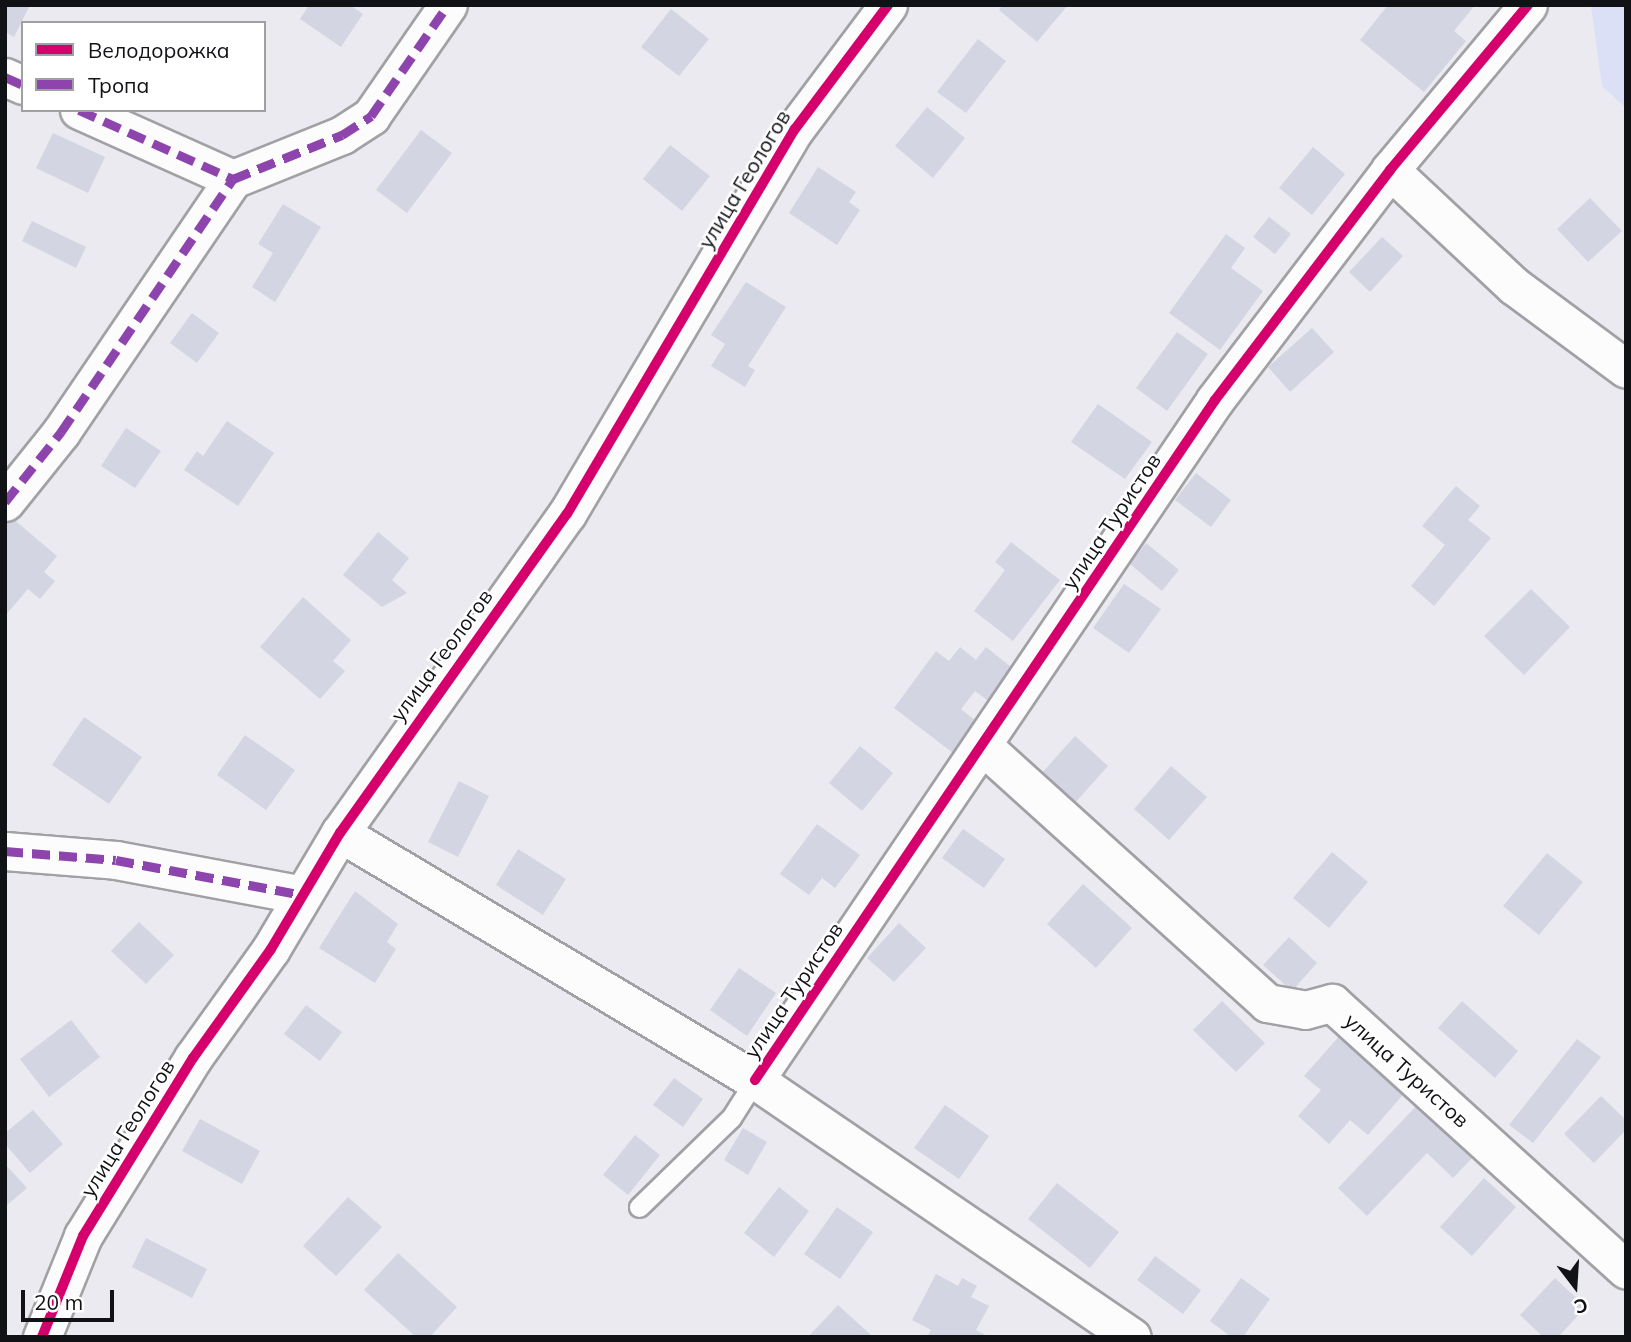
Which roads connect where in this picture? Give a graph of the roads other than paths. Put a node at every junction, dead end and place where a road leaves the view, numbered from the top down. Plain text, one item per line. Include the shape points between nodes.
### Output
1 (449, 5) edge
2 (888, 5) edge
3 (1528, 5) edge
4 (5, 77) edge
5 (21, 84) edge
6 (83, 112) edge
7 (1390, 170) junction
8 (233, 179) junction
9 (1626, 369) edge
10 (5, 502) edge
11 (984, 747) junction
12 (340, 833) junction
13 (5, 851) edge
14 (299, 894) junction
15 (755, 1080) junction
16 (639, 1207) dead end
17 (1626, 1270) edge
18 (42, 1337) edge
19 (1132, 1337) edge

1 - 8 street via 371,116 342,135
2 - 12 street, улица Геологов via 795,129 567,514
3 - 7 street, улица Туристов
4 - 5 street
6 - 8 street
7 - 9 street via 1514,286
7 - 11 street, улица Туристов via 1215,400
8 - 10 street via 61,432
11 - 15 street, улица Туристов
11 - 17 street, улица Туристов via 1267,1003 1305,1010 1332,1003
12 - 14 street, улица Геологов
12 - 15 street, улица Туристов
13 - 14 street via 116,860
14 - 18 street, улица Геологов via 271,949 193,1058 83,1236
15 - 16 lane via 731,1118
15 - 19 street, улица Туристов

